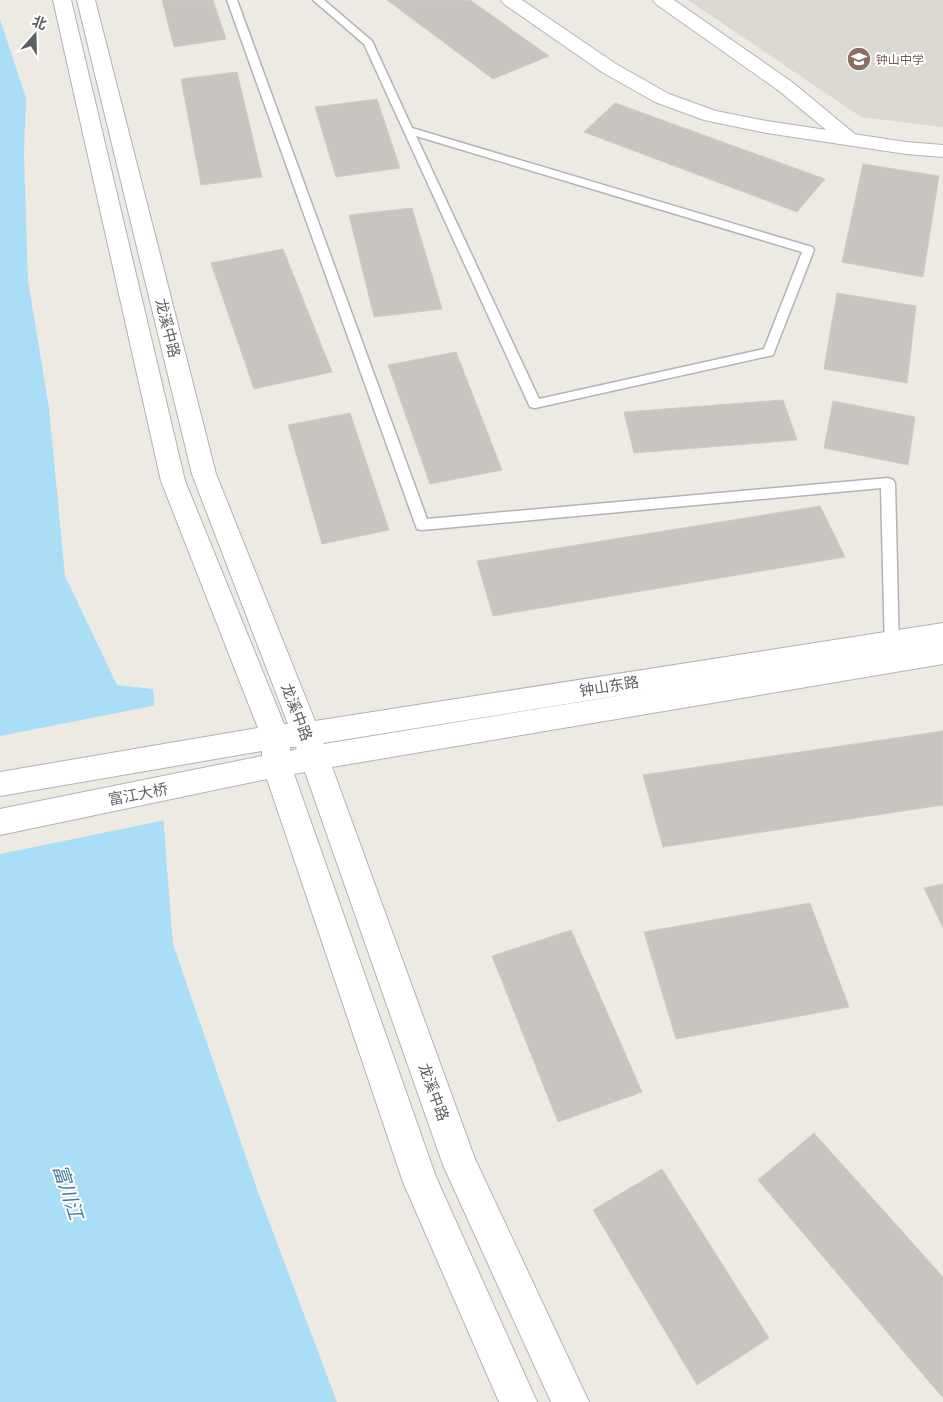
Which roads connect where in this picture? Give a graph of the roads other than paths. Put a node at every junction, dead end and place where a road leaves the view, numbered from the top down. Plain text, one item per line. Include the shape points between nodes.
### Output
1 (62, 0) edge
2 (86, 0) edge
3 (232, 0) edge
4 (318, 0) edge
5 (510, 0) edge
6 (662, 0) edge
7 (409, 130) junction
8 (849, 139) junction
9 (943, 152) edge
10 (943, 633) edge
11 (892, 651) junction
12 (943, 653) edge
13 (275, 737) junction
14 (310, 746) junction
15 (277, 766) junction
16 (0, 784) edge
17 (0, 822) edge
18 (518, 1402) edge
19 (570, 1402) edge

1 - 13 main road, 龙溪中路 via 173,481
2 - 14 main road, 龙溪中路 via 204,474
3 - 11 lane via 422,525 888,483
4 - 7 lane via 368,43
5 - 8 main road via 610,68 662,98 711,116
6 - 8 main road via 785,86
7 - 7 lane via 535,404 769,352 808,250
8 - 9 main road
10 - 11 main road, 钟山东路
11 - 12 main road, 钟山东路
11 - 14 main road, 钟山东路
13 - 14 main road, 钟山东路
13 - 15 main road, 龙溪中路
13 - 16 main road
14 - 15 main road, 钟山东路
14 - 19 main road, 龙溪中路 via 460,1165
15 - 17 main road, 富江大桥
15 - 18 main road, 龙溪中路 via 420,1182

